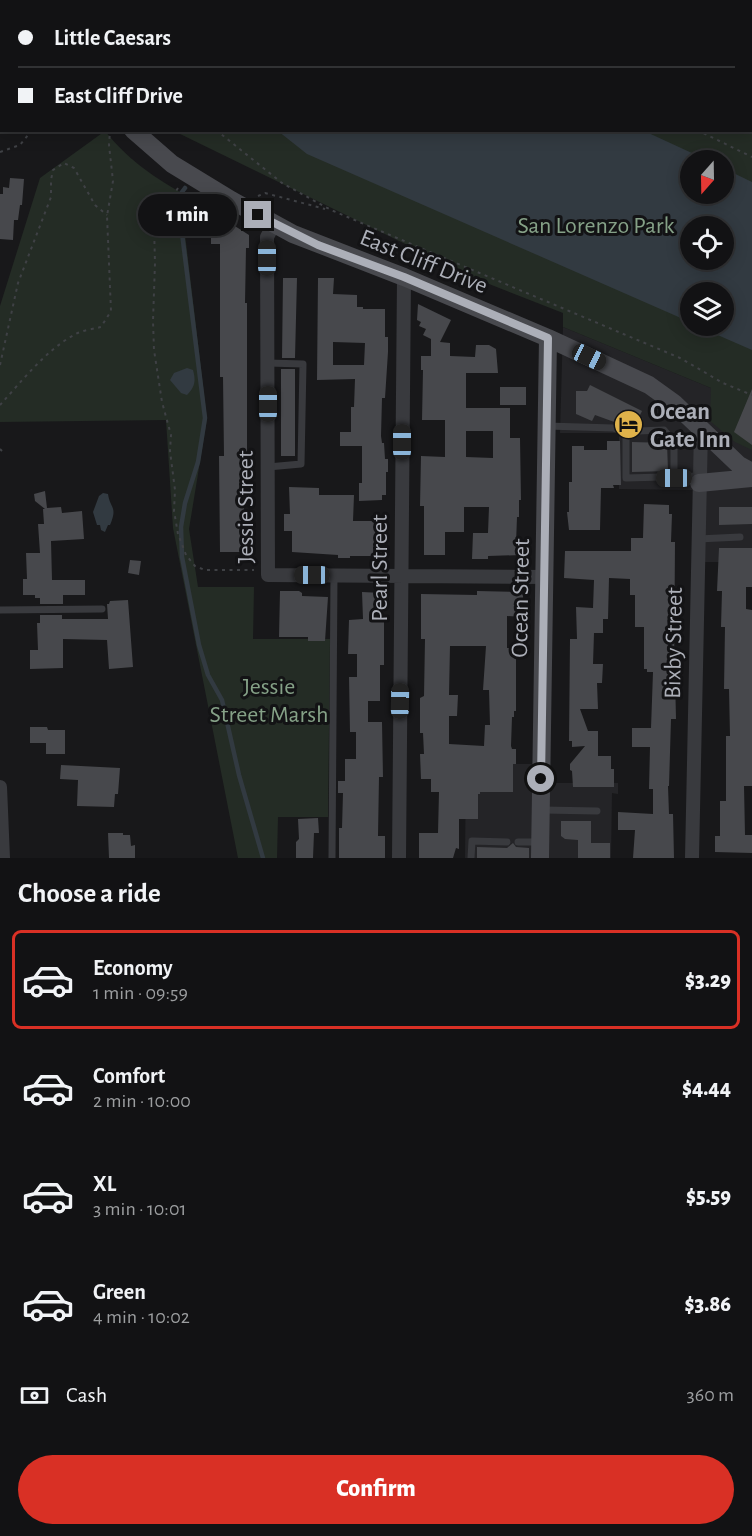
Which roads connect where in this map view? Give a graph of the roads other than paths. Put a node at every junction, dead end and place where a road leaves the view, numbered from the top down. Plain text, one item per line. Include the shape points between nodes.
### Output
1 (135, 132) edge
2 (274, 224) junction
3 (404, 277) junction
4 (548, 338) junction
5 (268, 363) junction
6 (547, 426) junction
7 (701, 429) junction
8 (632, 431) junction
9 (268, 466) junction
10 (752, 472) edge
11 (674, 478) junction
12 (752, 478) edge
13 (699, 480) junction
14 (740, 537) dead end
15 (698, 539) junction
16 (334, 576) junction
17 (402, 577) junction
18 (544, 577) junction
19 (102, 609) dead end
20 (0, 610) edge
21 (0, 787) edge
22 (540, 810) junction
23 (597, 811) dead end
24 (507, 842) dead end
25 (518, 842) dead end
26 (540, 850) edge
27 (3, 858) edge
28 (332, 858) edge
29 (399, 858) edge
30 (471, 858) edge
31 (692, 858) edge

1 - 2 main road, East Cliff Drive via 172,164
2 - 3 main road, East Cliff Drive
2 - 5 street, Jessie Street via 267,237
3 - 4 main road, East Cliff Drive
3 - 17 street, Pearl Street
4 - 6 main road, Ocean Street
4 - 7 main road, East Cliff Drive via 649,385
5 - 9 street, Jessie Street
5 - 9 lane via 303,364 301,464
6 - 8 lane
6 - 18 main road, Ocean Street
7 - 10 main road, East Cliff Drive via 739,465
7 - 13 street, Bixby Street
8 - 11 lane via 664,430 674,442
8 - 11 lane via 626,478
9 - 16 street, Jessie Street via 268,575
11 - 13 lane
12 - 13 main road
13 - 15 street, Bixby Street
14 - 15 lane
15 - 31 street, Bixby Street
16 - 17 street
16 - 28 lane
17 - 18 street
17 - 29 street, Pearl Street
18 - 22 main road, Ocean Street
19 - 20 lane
21 - 27 street
22 - 23 lane
22 - 26 main road, Ocean Street
24 - 30 lane via 472,841
25 - 26 lane

